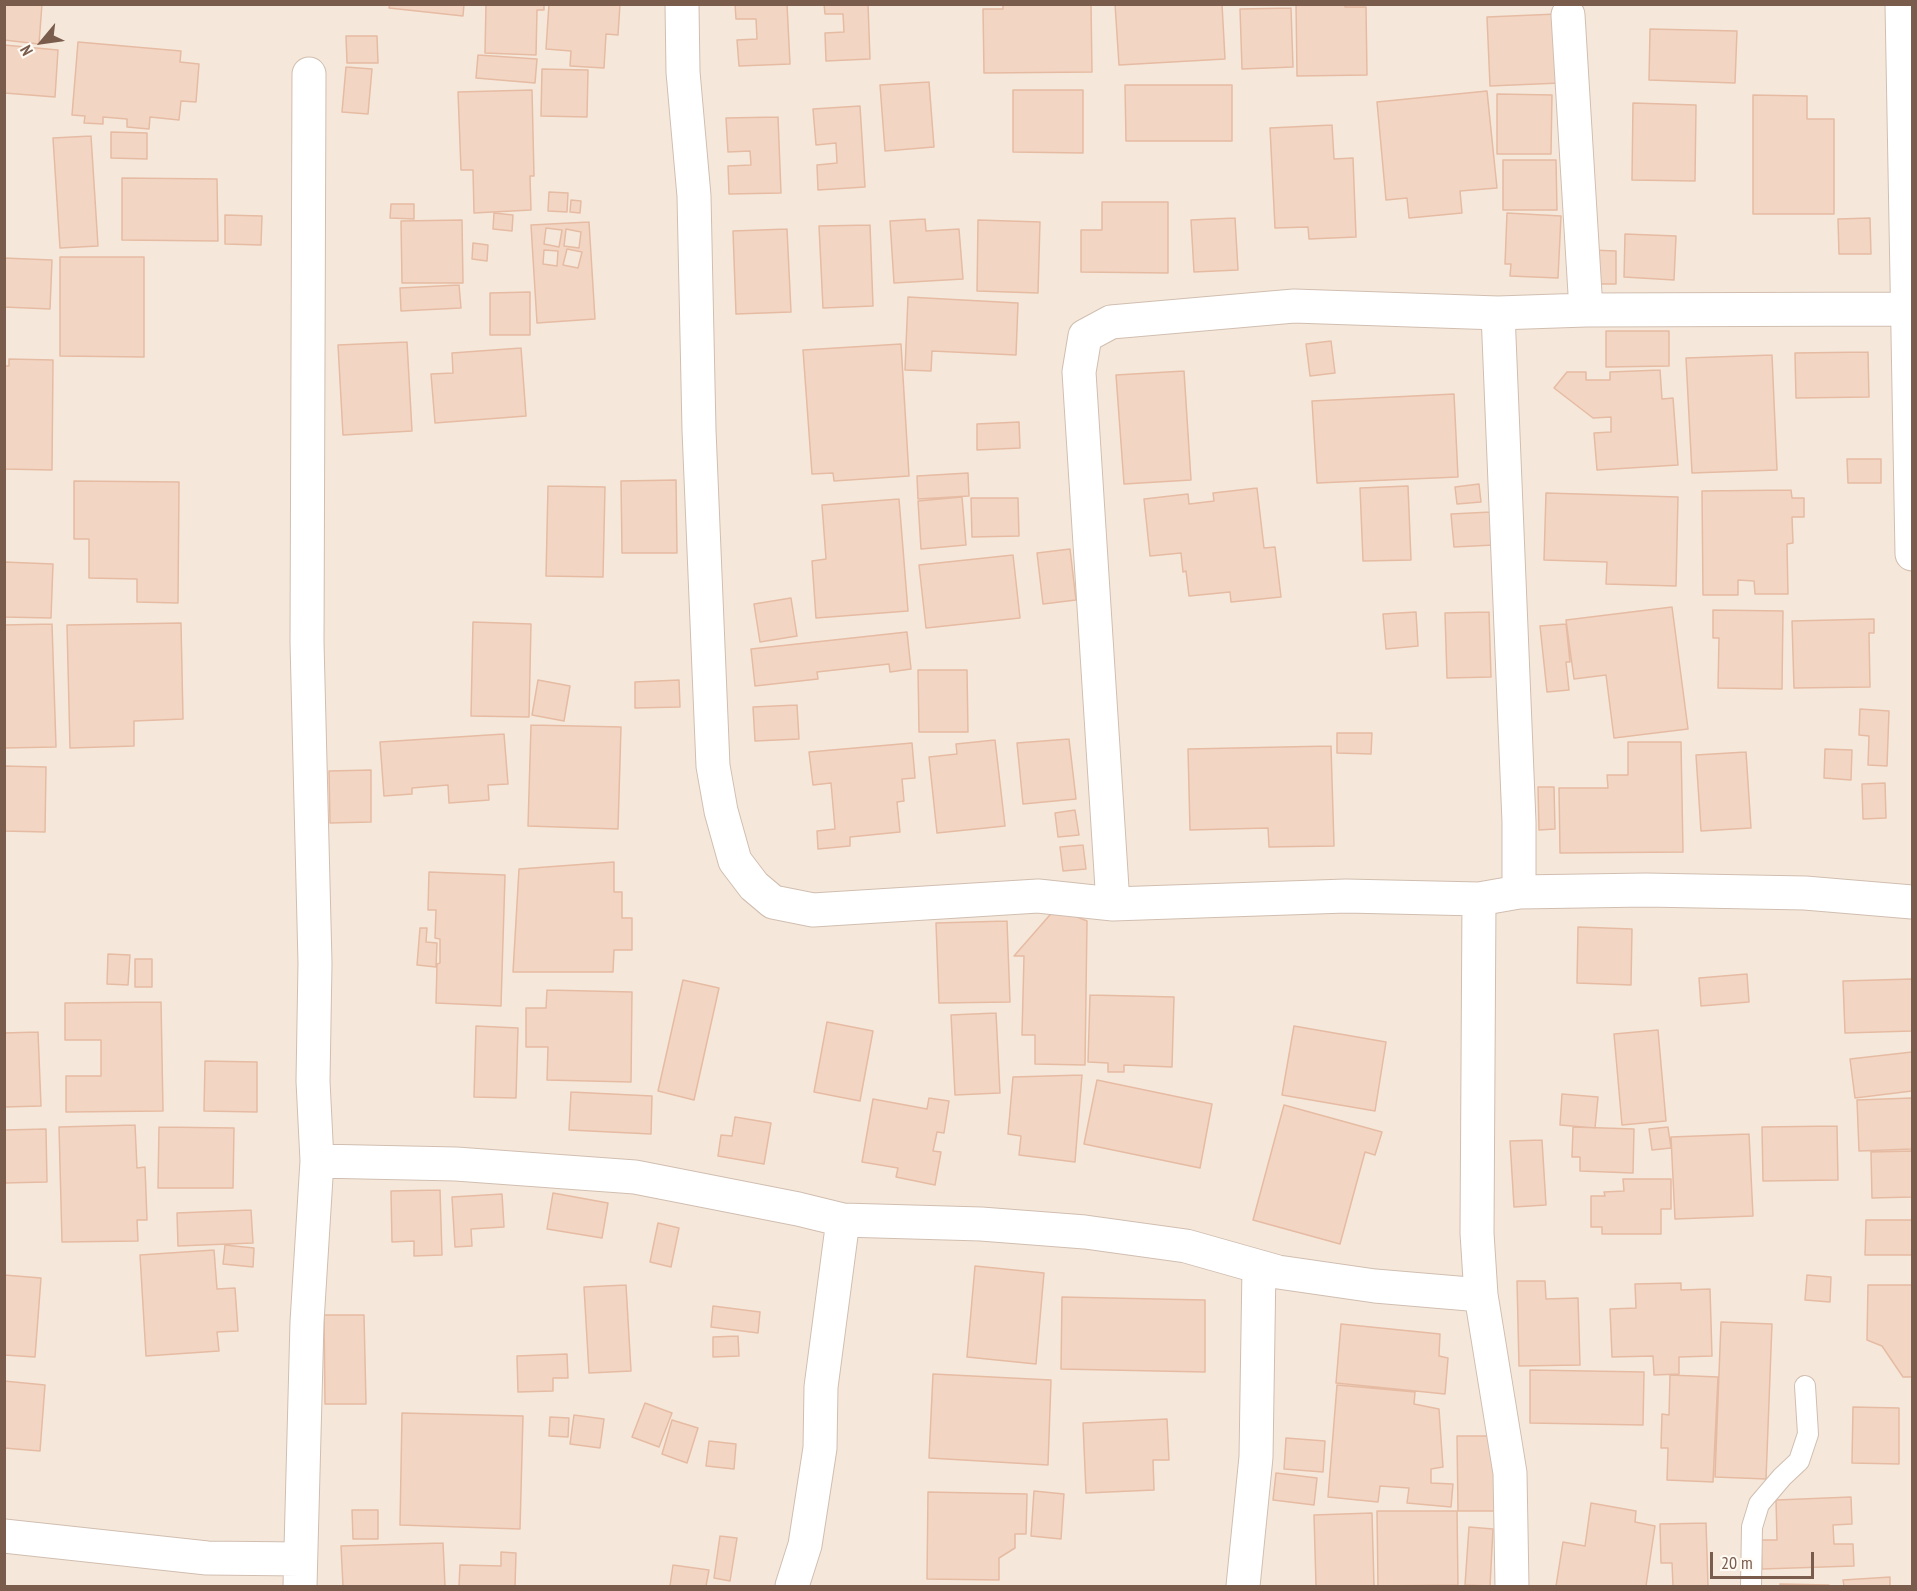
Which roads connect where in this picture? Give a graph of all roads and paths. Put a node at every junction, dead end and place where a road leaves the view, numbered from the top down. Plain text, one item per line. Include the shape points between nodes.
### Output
1 (682, 4) edge
2 (1902, 4) edge
3 (1568, 15) dead end
4 (309, 74) dead end
5 (1909, 309) junction
6 (1586, 310) junction
7 (1498, 313) junction
8 (1912, 554) edge
9 (1519, 892) junction
10 (1479, 899) junction
11 (1912, 902) edge
12 (1113, 904) junction
13 (317, 1161) junction
14 (843, 1220) junction
15 (1259, 1267) junction
16 (1481, 1295) junction
17 (1805, 1386) dead end
18 (4, 1536) edge
19 (300, 1573) edge
20 (792, 1587) edge
21 (1243, 1587) edge
22 (1512, 1587) edge
23 (1751, 1587) edge

1 - 12 street via 682,72 694,196 713,766 735,861 754,886 773,902 813,910 1038,896
2 - 5 street
3 - 6 street
4 - 13 street via 307,642
5 - 6 street
5 - 8 street
6 - 7 street
7 - 9 street
7 - 12 street via 1294,306 1111,322 1085,336 1079,372
9 - 10 street
9 - 11 street via 1805,893
10 - 12 street via 1346,896
10 - 16 street via 1476,1128
13 - 14 street via 456,1164 635,1177
13 - 19 street via 307,1322
14 - 15 street via 1085,1232 1186,1246
14 - 20 street via 821,1387 820,1448 805,1545
15 - 16 street via 1375,1286
15 - 21 street via 1256,1458
16 - 22 street via 1510,1473
17 - 23 lane via 1808,1434 1799,1461 1759,1504 1752,1527
18 - 19 street via 207,1558

